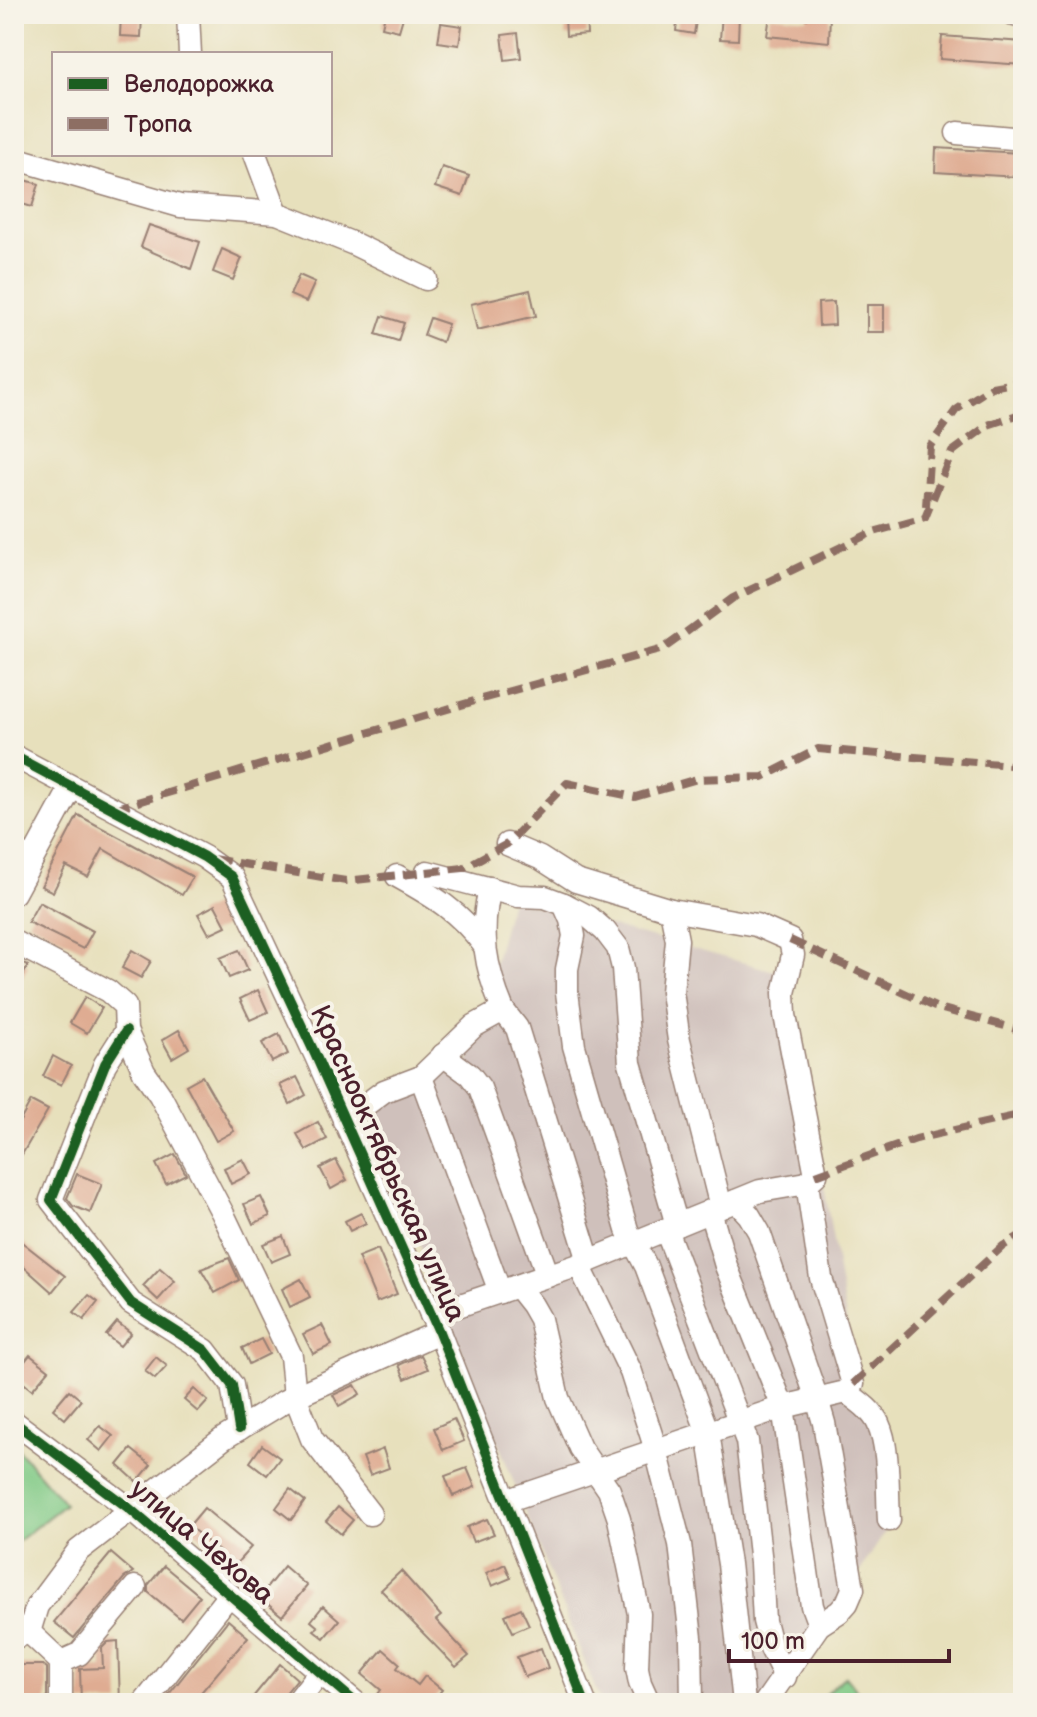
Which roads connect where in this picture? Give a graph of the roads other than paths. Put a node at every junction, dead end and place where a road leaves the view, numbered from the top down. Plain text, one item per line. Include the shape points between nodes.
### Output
1 (188, 14) edge
2 (1011, 14) edge
3 (1023, 17) edge
4 (190, 52) edge
5 (957, 133) dead end
6 (1023, 139) edge
7 (256, 156) edge
8 (14, 158) edge
9 (277, 213) junction
10 (426, 279) dead end
11 (14, 756) edge
12 (71, 788) junction
13 (507, 844) dead end
14 (23, 855) edge
15 (427, 872) dead end
16 (397, 876) dead end
17 (490, 888) junction
18 (14, 893) edge
19 (564, 904) junction
20 (671, 910) junction
21 (14, 942) edge
22 (484, 945) junction
23 (503, 1010) junction
24 (126, 1031) junction
25 (443, 1055) junction
26 (421, 1077) junction
27 (344, 1121) junction
28 (807, 1183) junction
29 (722, 1206) junction
30 (672, 1227) junction
31 (634, 1243) junction
32 (584, 1263) junction
33 (548, 1276) junction
34 (508, 1289) junction
35 (435, 1323) junction
36 (846, 1392) junction
37 (295, 1396) junction
38 (817, 1399) junction
39 (783, 1407) junction
40 (741, 1421) junction
41 (14, 1422) edge
42 (239, 1429) junction
43 (708, 1433) junction
44 (656, 1450) junction
45 (595, 1471) junction
46 (506, 1501) junction
47 (130, 1509) junction
48 (370, 1514) dead end
49 (889, 1520) dead end
50 (135, 1587) dead end
51 (229, 1595) junction
52 (819, 1625) junction
53 (22, 1635) edge
54 (61, 1662) junction
55 (320, 1672) junction
56 (785, 1677) junction
57 (61, 1703) edge
58 (144, 1703) edge
59 (296, 1703) edge
60 (356, 1703) edge
61 (585, 1703) edge
62 (649, 1703) edge
63 (692, 1703) edge
64 (744, 1703) edge
65 (765, 1703) edge

1 - 4 street
2 - 3 street
5 - 6 street
7 - 9 street
8 - 9 street via 180,206
9 - 10 street
11 - 12 street, Краснооктябрьская улица
12 - 14 street
12 - 27 street, Краснооктябрьская улица via 232,877
13 - 20 street via 576,881
14 - 18 street
15 - 17 street
16 - 22 street via 466,921
17 - 19 street
17 - 22 street via 483,915
19 - 30 street via 589,917 618,948 630,1063
19 - 31 street via 574,936 567,992 574,1046
20 - 28 street via 756,925 790,940 785,1015 816,1175
20 - 29 street via 677,940 672,992 679,1040
21 - 24 street via 108,991 125,1006
22 - 23 street
23 - 25 street via 474,1026
23 - 32 street via 517,1028
24 - 37 street via 291,1356
24 - 42 street via 105,1064 51,1200 131,1303 205,1350 232,1385
25 - 26 street
25 - 33 street via 480,1088
26 - 27 street via 384,1091
26 - 34 street
27 - 35 street, Краснооктябрьская улица
28 - 29 street via 760,1191
28 - 36 street via 821,1278 853,1384
29 - 30 street
29 - 38 street via 759,1232
29 - 39 street via 726,1266
30 - 31 street
30 - 40 street
31 - 32 street
31 - 43 street
32 - 33 street
32 - 44 street via 631,1372
33 - 34 street
34 - 35 street
34 - 45 street via 532,1305 540,1319 558,1398
35 - 37 street
35 - 46 street, Краснооктябрьская улица
36 - 38 street
36 - 49 street via 869,1410 884,1439
37 - 42 street
37 - 48 street via 312,1439
38 - 39 street
38 - 52 street via 853,1589 839,1612
39 - 40 street
39 - 52 street
40 - 43 street
40 - 56 street via 764,1621
41 - 47 street, улица Чехова
42 - 47 street
43 - 44 street
43 - 64 street
44 - 45 street
44 - 63 street via 680,1544
45 - 46 street
45 - 62 street via 609,1490 619,1519 639,1614 637,1668
46 - 61 street, Краснооктябрьская улица
47 - 51 street, улица Чехова
47 - 53 street via 78,1551
50 - 54 street via 79,1654
51 - 55 street, улица Чехова
51 - 58 street
52 - 56 street
53 - 54 street
54 - 57 street
55 - 59 street
55 - 60 street, улица Чехова
56 - 65 street

